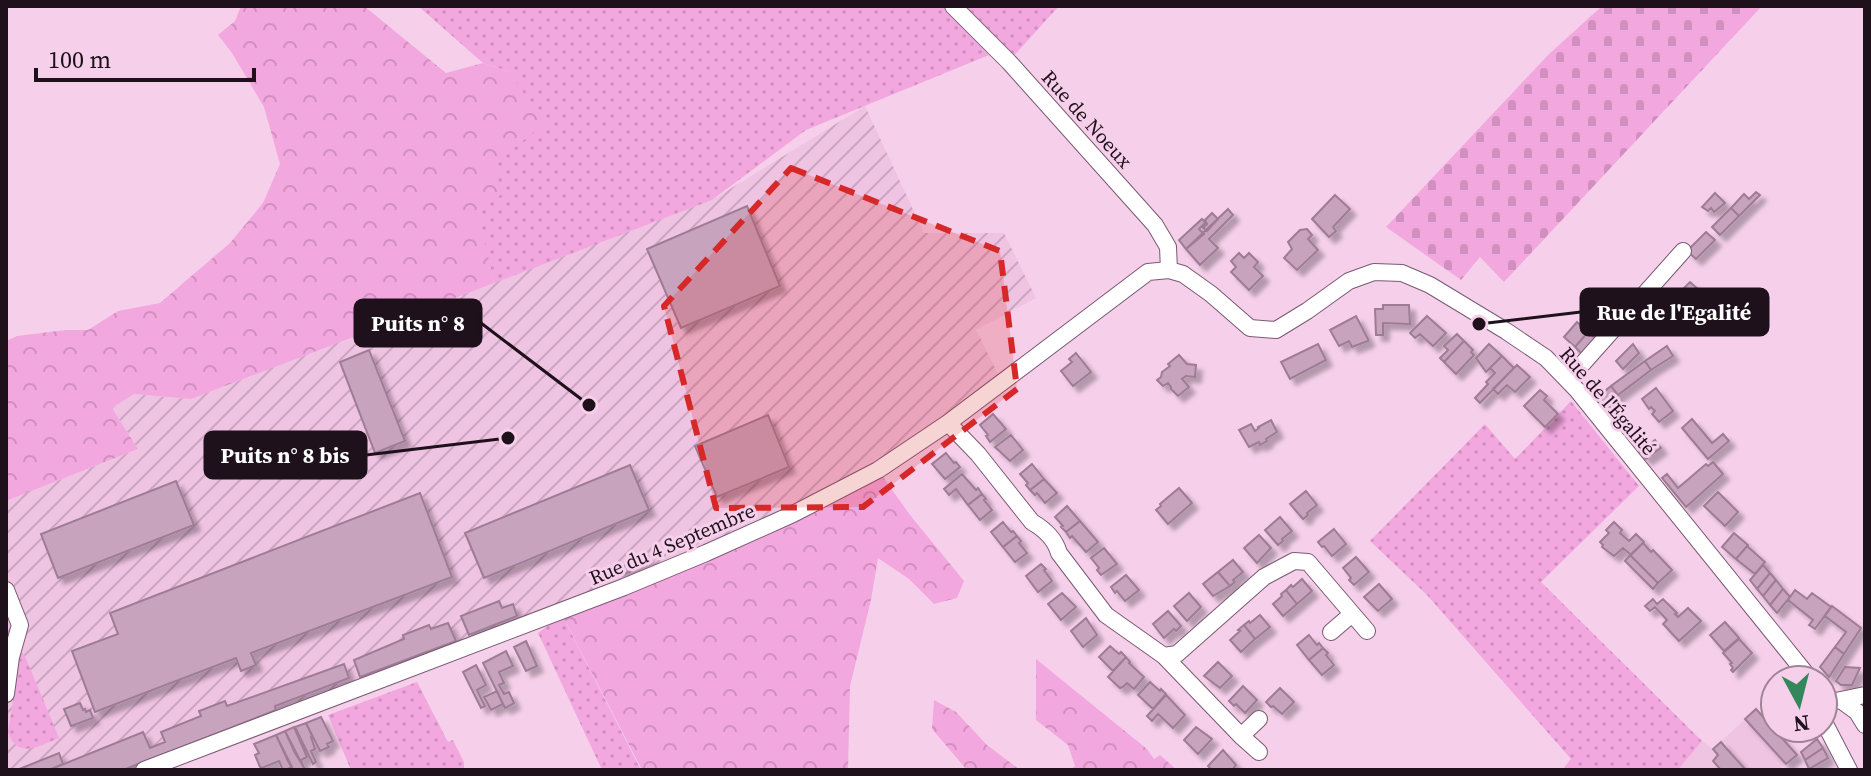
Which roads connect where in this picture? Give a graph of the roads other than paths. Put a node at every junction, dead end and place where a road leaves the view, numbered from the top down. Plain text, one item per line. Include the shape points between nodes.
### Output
1 (953, 6) edge
2 (1683, 251) dead end
3 (1169, 270) junction
4 (1568, 380) junction
5 (948, 423) junction
6 (6, 590) edge
7 (1352, 614) junction
8 (1367, 631) dead end
9 (1331, 632) dead end
10 (1164, 656) junction
11 (1797, 664) edge
12 (6, 694) edge
13 (1865, 695) edge
14 (1839, 699) edge
15 (1839, 705) edge
16 (1259, 719) dead end
17 (1865, 725) edge
18 (1241, 736) junction
19 (1835, 744) edge
20 (1259, 752) dead end
21 (144, 770) edge
22 (1849, 770) edge

1 - 3 street, Rue de Noeux via 1155,225 1168,247
2 - 4 street
3 - 4 street, Rue de l'Égalité via 1211,294 1250,328 1276,330 1349,281 1374,272 1402,273 1494,322
3 - 5 street, Rue du 4 Septembre via 1148,272
4 - 11 street, Rue de l'Égalité
5 - 10 street via 1032,522 1044,528 1106,615
5 - 21 street, Rue du 4 Septembre via 878,470 706,553
6 - 12 street via 20,625
7 - 8 street
7 - 9 street
7 - 10 street via 1308,562 1294,561 1264,577 1177,654
10 - 18 street
13 - 14 street
15 - 17 street via 1857,712
16 - 18 street
18 - 20 street
19 - 22 street

